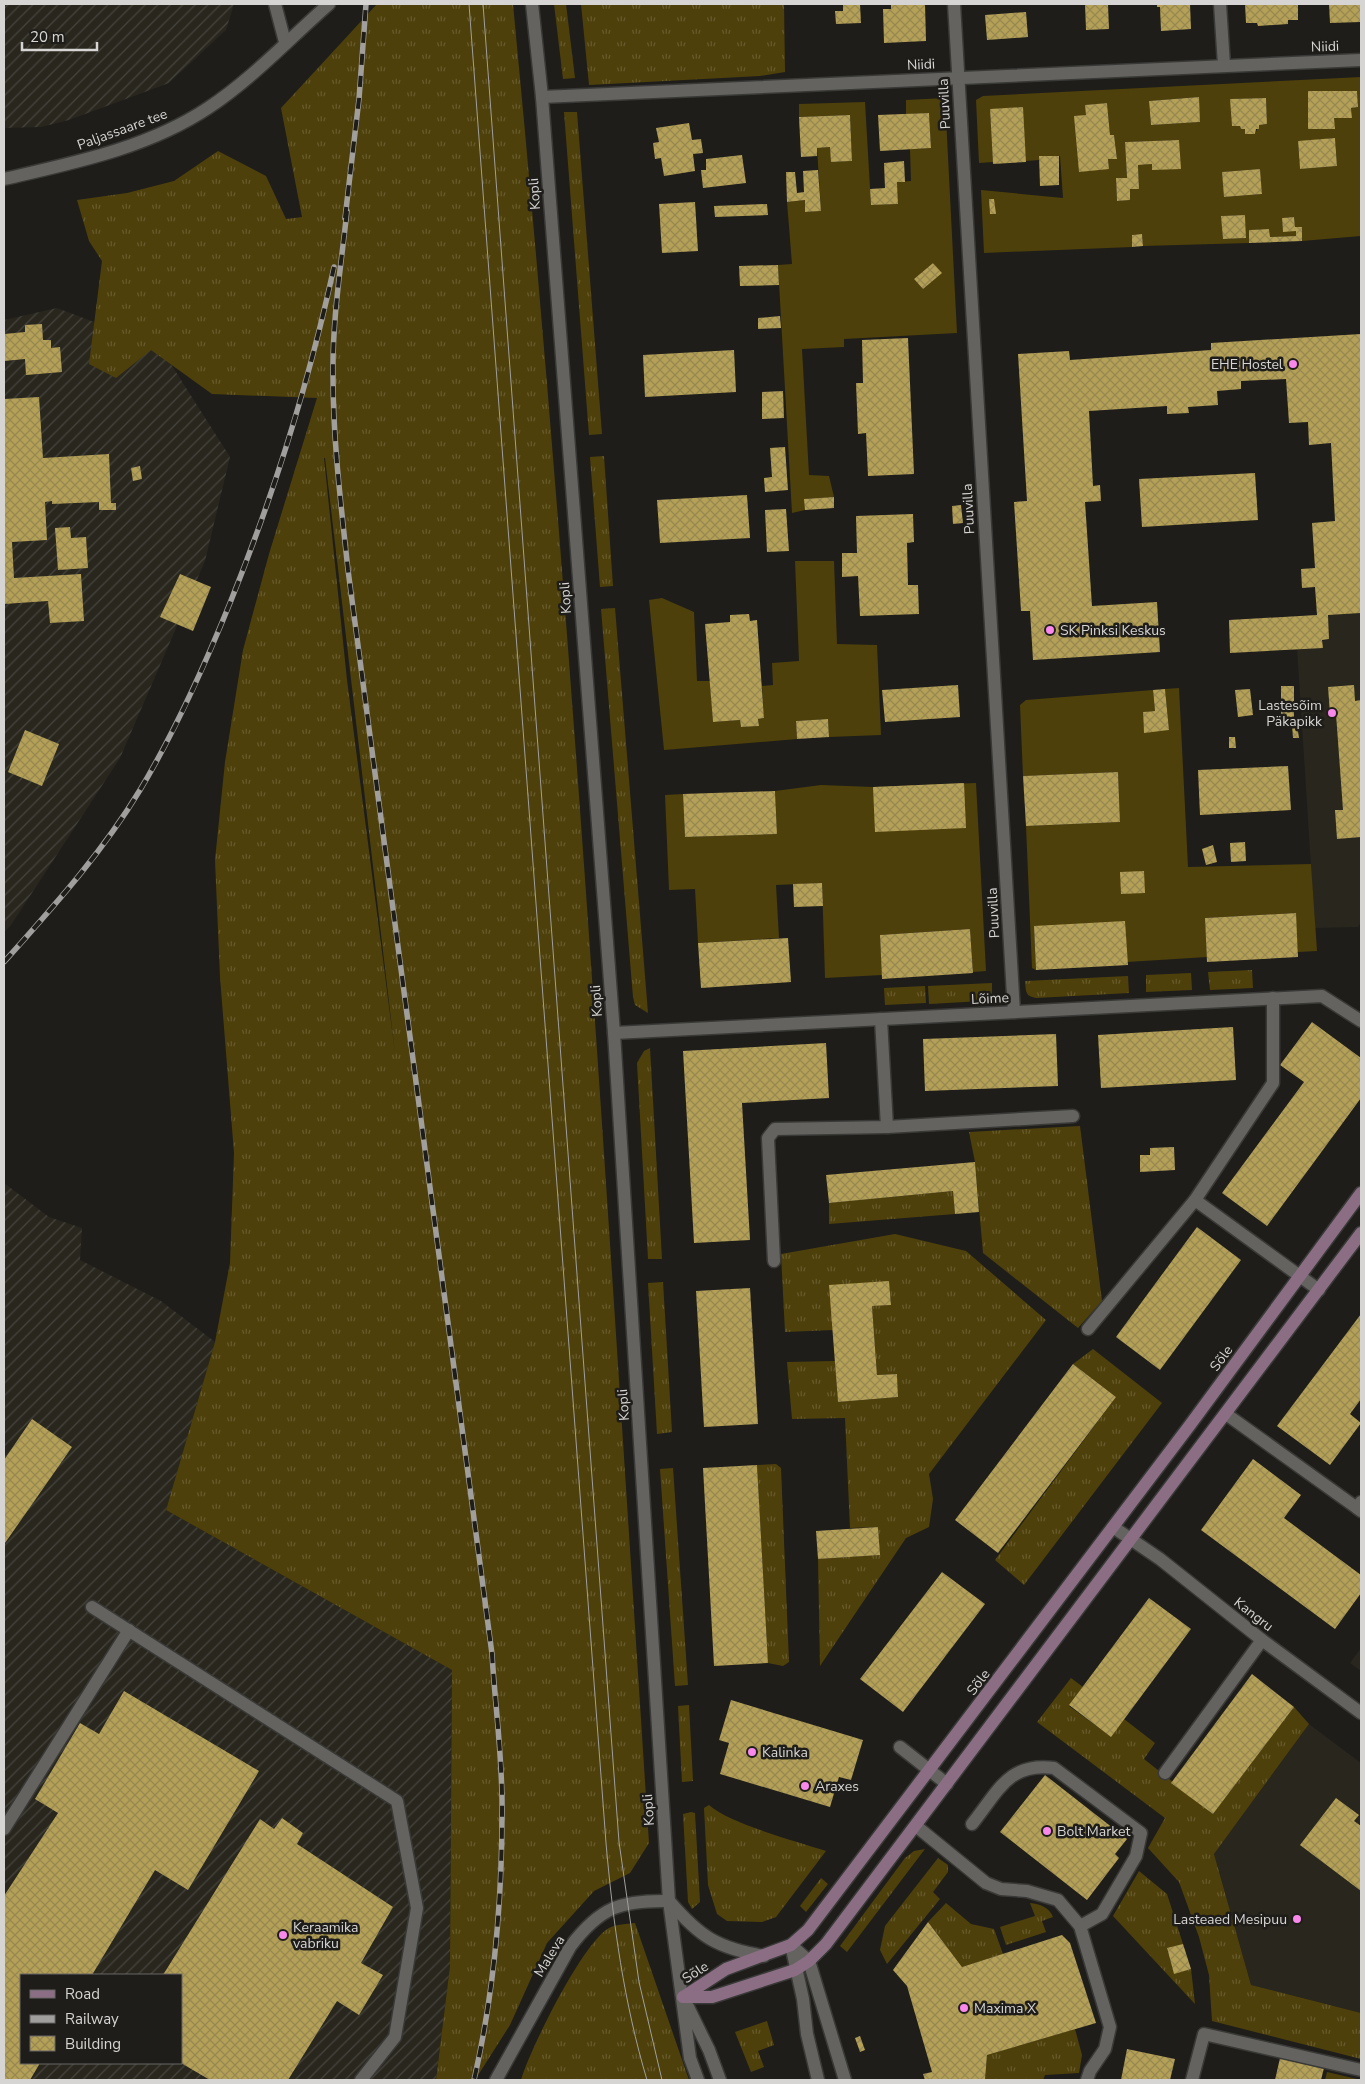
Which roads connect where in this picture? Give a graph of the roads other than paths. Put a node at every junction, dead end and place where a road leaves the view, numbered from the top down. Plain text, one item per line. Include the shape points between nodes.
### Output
1 (275, 4) edge
2 (329, 4) edge
3 (532, 4) edge
4 (954, 4) edge
5 (1220, 4) edge
6 (285, 42) junction
7 (1361, 60) edge
8 (1224, 65) junction
9 (957, 78) junction
10 (542, 97) junction
11 (4, 179) edge
12 (1273, 998) junction
13 (1014, 1012) junction
14 (1359, 1016) edge
15 (881, 1019) junction
16 (614, 1033) junction
17 (1073, 1116) dead end
18 (887, 1127) junction
19 (1361, 1194) edge
20 (1195, 1200) junction
21 (1361, 1233) edge
22 (774, 1261) dead end
23 (1300, 1274) junction
24 (1319, 1290) junction
25 (1088, 1329) dead end
26 (1226, 1414) junction
27 (1360, 1507) edge
28 (1113, 1527) junction
29 (1130, 1538) junction
30 (92, 1607) dead end
31 (129, 1630) junction
32 (1262, 1640) junction
33 (1361, 1713) edge
34 (900, 1747) dead end
35 (930, 1771) junction
36 (1165, 1773) dead end
37 (947, 1784) junction
38 (972, 1824) dead end
39 (916, 1826) junction
40 (4, 1829) edge
41 (669, 1901) junction
42 (1084, 1924) dead end
43 (791, 1945) junction
44 (764, 1956) junction
45 (810, 1961) junction
46 (795, 1970) junction
47 (683, 1997) junction
48 (1361, 2070) edge
49 (499, 2078) edge
50 (361, 2080) edge
51 (698, 2080) edge
52 (720, 2080) edge
53 (818, 2080) edge
54 (845, 2080) edge
55 (1087, 2080) edge
56 (1192, 2080) edge

1 - 6 street
2 - 6 street, Paljassaare tee
3 - 10 street, Kopli
4 - 9 street, Puuvilla
5 - 8 street
6 - 11 street, Paljassaare tee via 251,76 207,108 163,134 68,164
7 - 8 street, Niidi
8 - 9 street, Niidi
9 - 10 street, Niidi
9 - 13 street, Puuvilla
10 - 16 street, Kopli
12 - 13 street, Lõime
12 - 14 street, Lõime via 1322,996
12 - 20 street via 1273,1082
13 - 15 street, Lõime
15 - 16 street, Lõime
15 - 18 street
16 - 41 street, Kopli
17 - 18 street
18 - 22 street via 775,1129 768,1138
19 - 23 main road, Sõle
20 - 23 street via 1277,1261
20 - 25 street
21 - 24 main road, Sõle
23 - 24 street
23 - 28 main road, Sõle
24 - 26 main road, Sõle
26 - 27 street
26 - 29 main road, Sõle
28 - 29 street, Kangru
28 - 35 main road, Sõle
29 - 32 street, Kangru
29 - 37 main road, Sõle
30 - 31 street
31 - 40 street
31 - 50 street via 397,1802 417,1908 395,2037
32 - 33 street, Kangru
32 - 36 street
34 - 35 street
35 - 37 street
35 - 43 main road, Sõle via 808,1930
37 - 39 main road, Sõle
38 - 42 street via 1013,1774 1042,1767 1054,1768 1140,1833 1136,1856 1102,1914
39 - 45 main road, Sõle
39 - 55 street via 986,1883 1058,1900 1076,1920 1110,2027 1105,2049
41 - 44 street via 690,1925 713,1943
41 - 47 street, Kopli
41 - 49 street, Maleva via 627,1903 594,1920 582,1932 560,1965
43 - 44 main road, Sõle
43 - 45 street
43 - 46 street
44 - 47 main road, Sõle via 726,1969
45 - 46 main road, Sõle
45 - 54 street
46 - 47 main road, Sõle via 712,1997
46 - 53 street
47 - 51 street, Kopli via 690,2058
47 - 52 street, Kopli
48 - 56 street via 1204,2034

